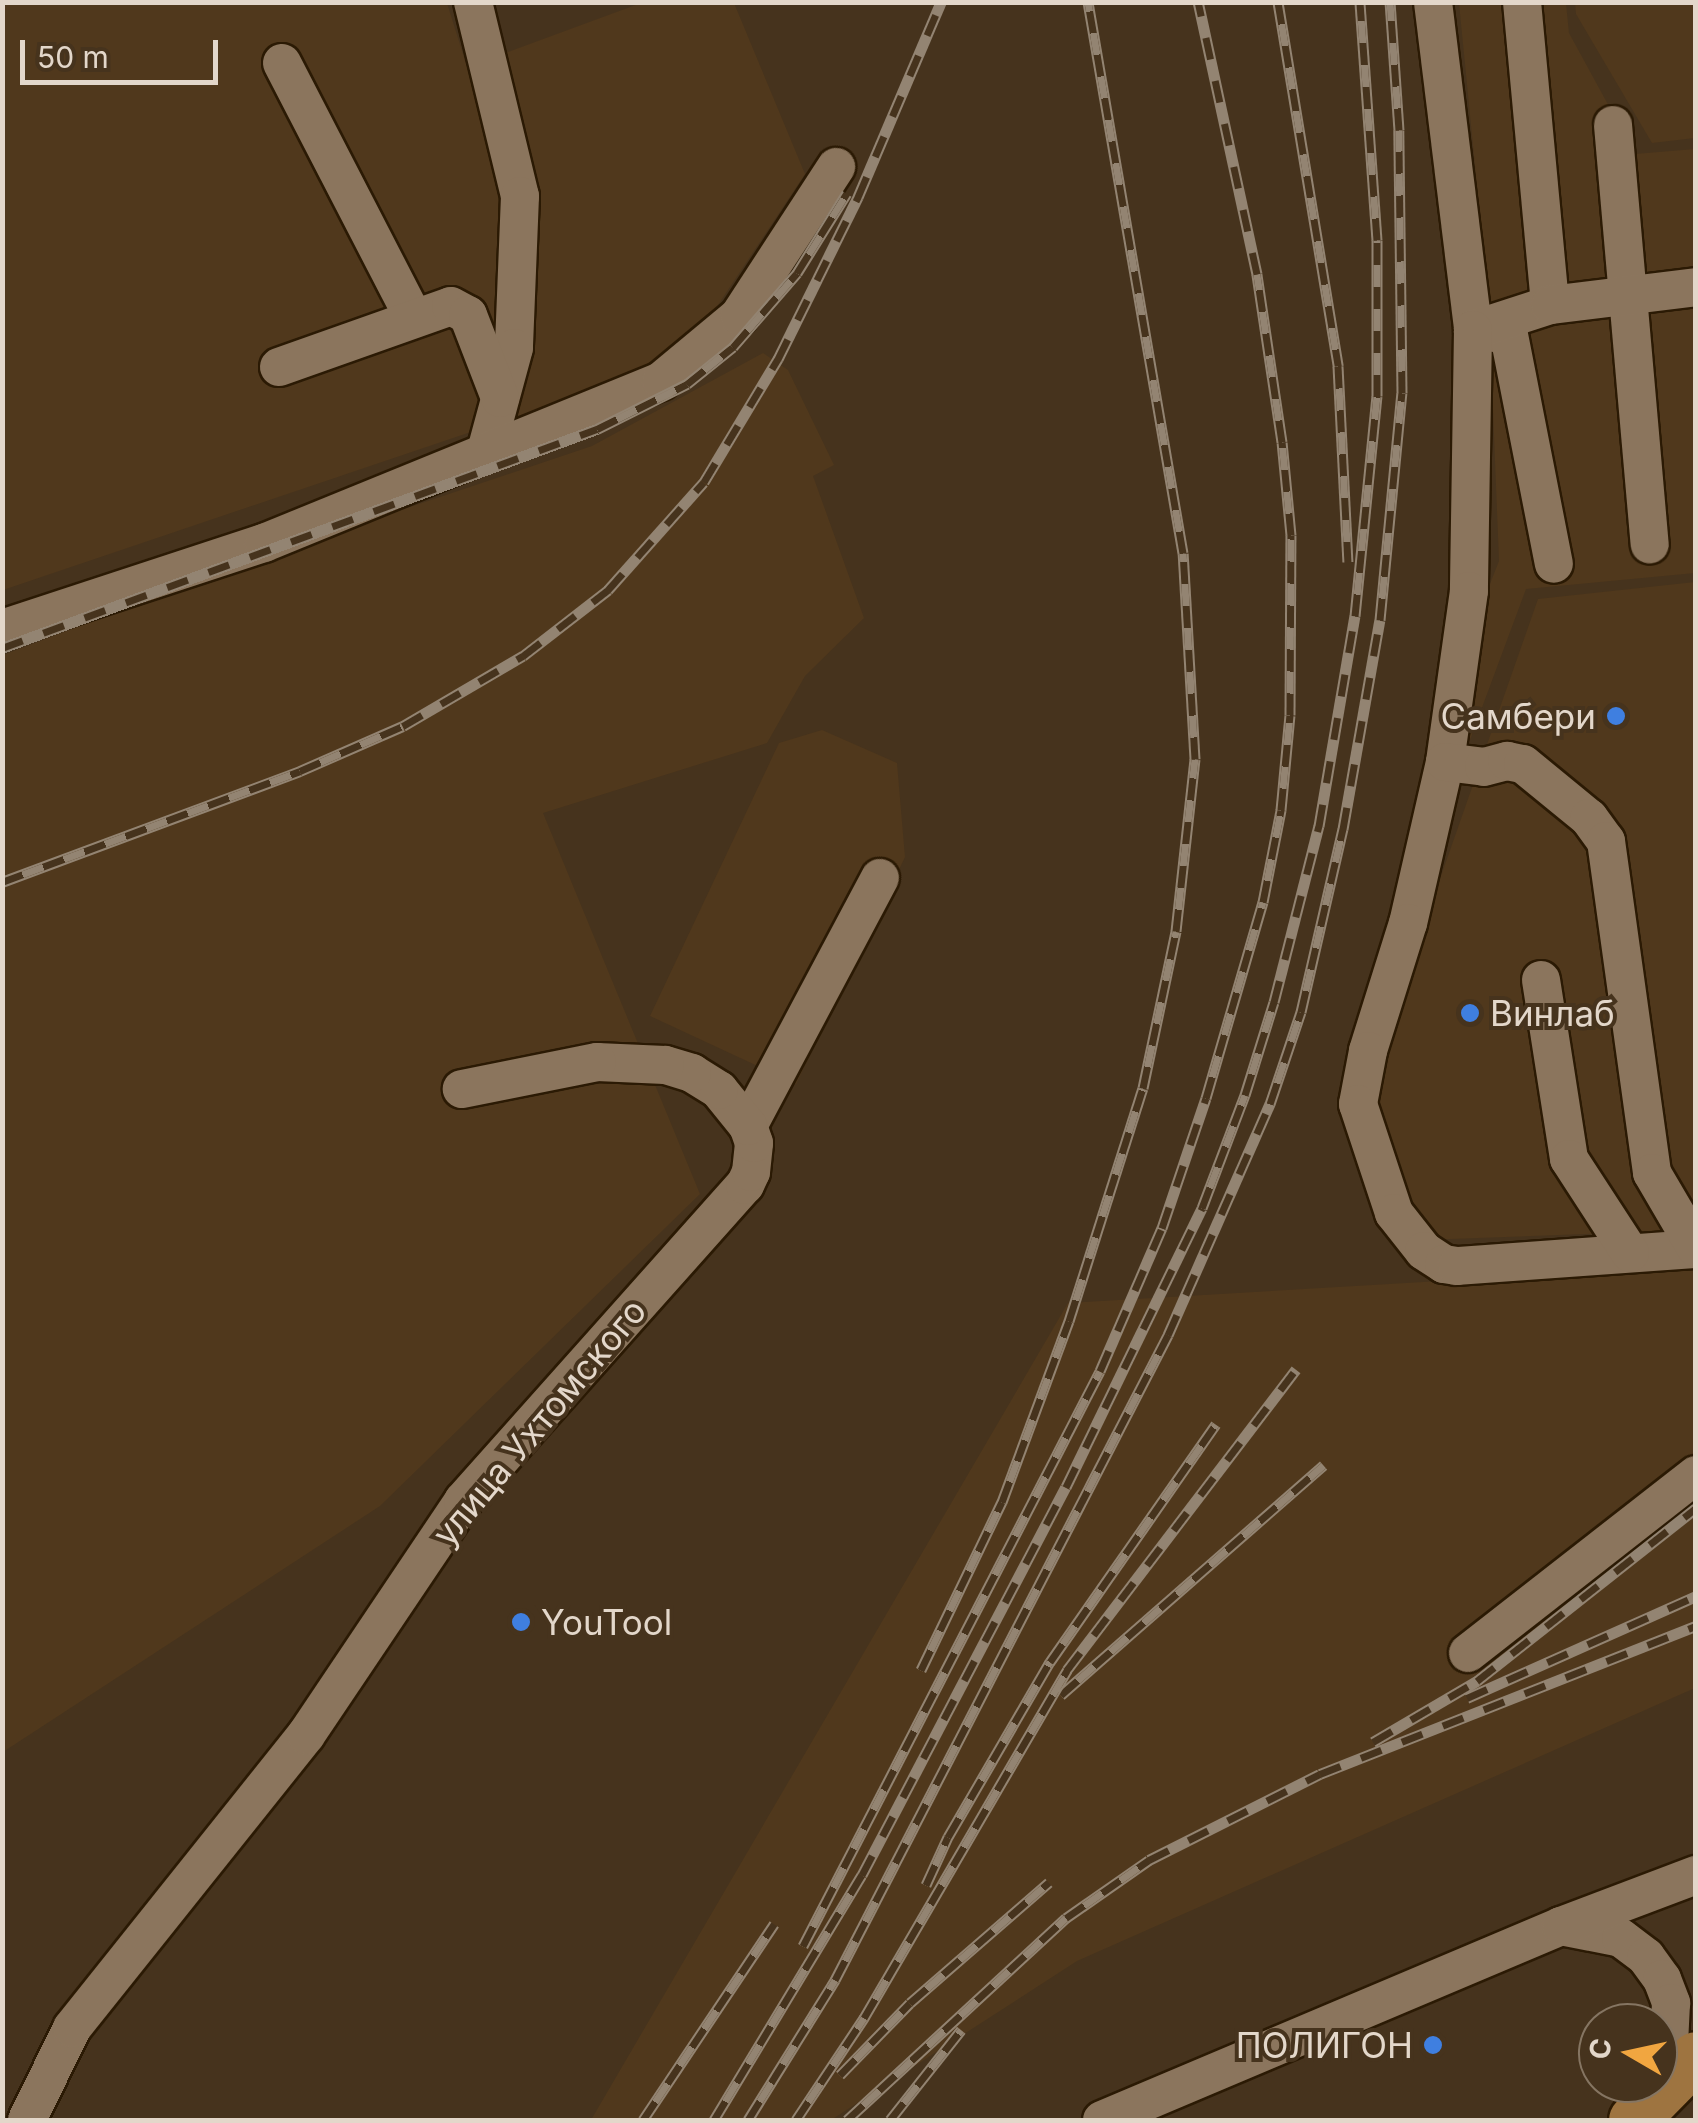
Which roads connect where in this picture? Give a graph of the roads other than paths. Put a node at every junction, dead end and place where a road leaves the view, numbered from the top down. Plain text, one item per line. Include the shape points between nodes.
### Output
1 (472, 2) edge
2 (1433, 2) edge
3 (1522, 2) edge
4 (282, 63) dead end
5 (1614, 124) dead end
6 (836, 167) dead end
7 (1696, 287) edge
8 (1628, 295) junction
9 (1550, 305) junction
10 (413, 316) junction
11 (1473, 330) junction
12 (279, 367) dead end
13 (500, 398) junction
14 (486, 452) junction
15 (1650, 544) dead end
16 (1554, 564) dead end
17 (2, 628) edge
18 (1445, 762) junction
19 (880, 878) dead end
20 (1542, 980) dead end
21 (462, 1089) dead end
22 (748, 1126) junction
23 (1696, 1249) edge
24 (1630, 1253) junction
25 (1696, 1475) edge
26 (1468, 1653) dead end
27 (1696, 1875) edge
28 (1561, 1926) junction
29 (1671, 2003) edge
30 (28, 2120) edge
31 (1102, 2120) edge

1 - 13 street via 520,196 514,348
2 - 11 street
3 - 9 street
4 - 10 street
5 - 8 street
6 - 14 street via 738,316 661,382
7 - 8 street
8 - 9 street
8 - 15 street
9 - 11 street
10 - 12 street
10 - 13 street via 451,306 468,315
11 - 16 street via 1509,335
11 - 18 street via 1470,591
13 - 14 street
14 - 17 street via 264,543
18 - 23 street via 1523,764 1589,818 1606,841 1652,1173
18 - 24 street via 1408,923 1358,1088 1383,1187 1410,1236 1444,1264
19 - 22 street
20 - 24 street via 1570,1159
21 - 22 street via 596,1062 665,1064 718,1090
22 - 30 street, улица Ухтомского via 754,1158 745,1185 464,1500 306,1735 72,2028
23 - 24 street
25 - 26 street
27 - 28 street
28 - 29 street via 1622,1938 1646,1957
28 - 31 street

